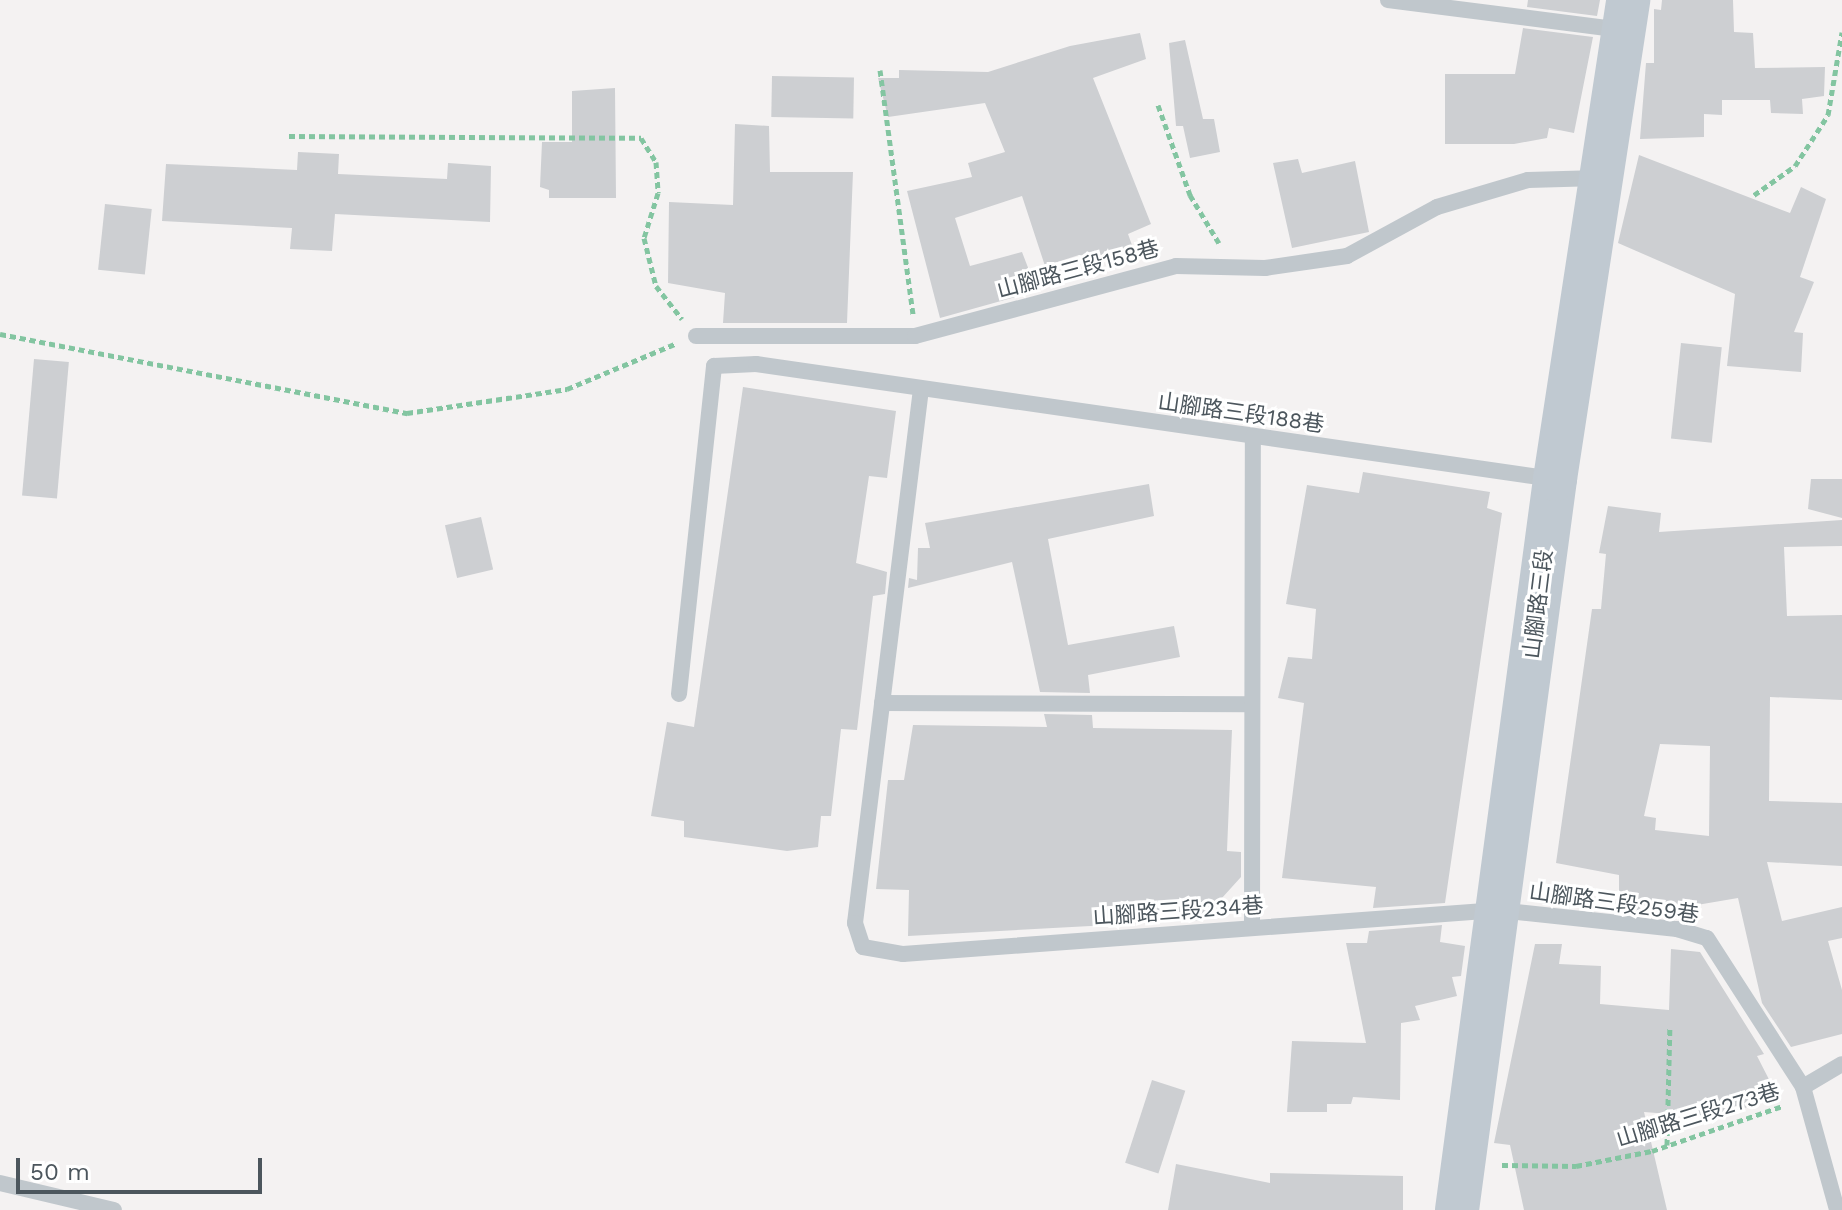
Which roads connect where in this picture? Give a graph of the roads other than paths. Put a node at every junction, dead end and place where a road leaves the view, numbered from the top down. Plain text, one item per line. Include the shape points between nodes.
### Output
1 (1388, 0) edge
2 (1626, 15) edge
3 (1601, 178) junction
4 (696, 336) road end
5 (921, 389) junction
6 (1253, 437) junction
7 (1555, 479) junction
8 (679, 694) dead end
9 (882, 703) junction
10 (1252, 704) junction
11 (1498, 910) junction
12 (1252, 927) junction
13 (1842, 1064) edge
14 (1802, 1093) junction
15 (0, 1183) edge
16 (114, 1210) edge
17 (1457, 1210) edge
18 (1837, 1210) edge

1 - 2 lane
2 - 3 main road, 山腳路三段
3 - 4 lane, 山腳路三段158巷 via 1528,180 1437,207 1347,256 1237,267 1176,266 915,336
3 - 7 main road, 山腳路三段
5 - 6 lane, 山腳路三段188巷
5 - 8 lane, 山腳路三段188巷 via 756,364 714,366
5 - 9 lane
6 - 7 lane, 山腳路三段188巷
6 - 10 lane
7 - 11 main road, 山腳路三段
9 - 10 lane
9 - 12 lane, 山腳路三段234巷 via 855,923 863,947 903,954
10 - 12 lane
11 - 12 lane, 山腳路三段234巷
11 - 14 lane, 山腳路三段259巷 via 1677,929 1707,938
11 - 17 main road, 山腳路三段
13 - 14 lane
14 - 18 lane, 山腳路三段259巷
15 - 16 lane

